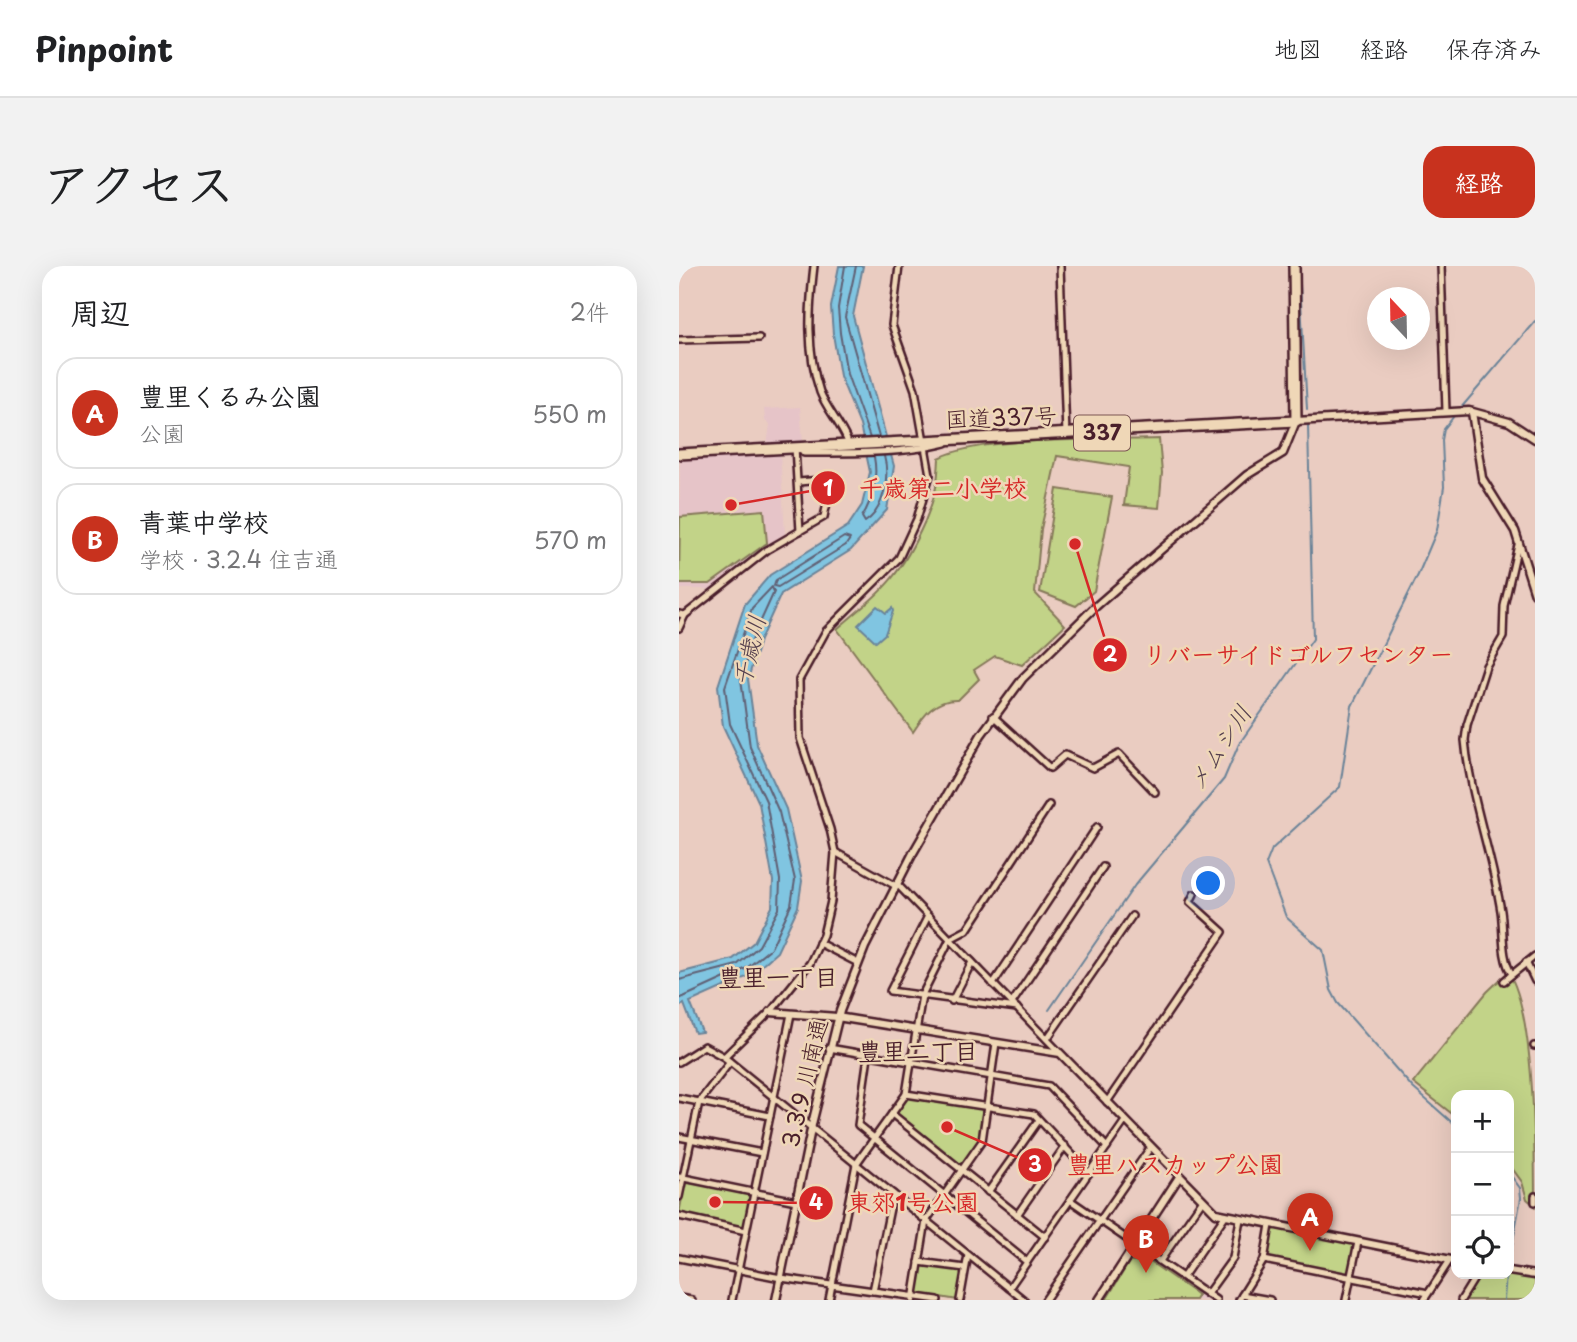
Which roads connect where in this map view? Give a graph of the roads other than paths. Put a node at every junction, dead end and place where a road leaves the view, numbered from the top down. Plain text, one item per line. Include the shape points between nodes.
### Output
1 (814, 266) edge
2 (899, 266) edge
3 (1060, 266) edge
4 (1294, 266) edge
5 (1441, 266) edge
6 (759, 338) dead end
7 (679, 340) edge
8 (1448, 411) junction
9 (1471, 412) junction
10 (1296, 421) junction
11 (1066, 435) junction
12 (1535, 439) edge
13 (925, 444) junction
14 (843, 446) junction
15 (797, 448) junction
16 (679, 454) edge
17 (799, 482) junction
18 (800, 531) junction
19 (1518, 545) junction
20 (1535, 594) edge
21 (682, 615) edge
22 (679, 628) edge
23 (993, 716) junction
24 (1155, 792) dead end
25 (1049, 805) dead end
26 (1097, 827) dead end
27 (835, 852) junction
28 (1103, 867) dead end
29 (897, 885) junction
30 (1194, 894) dead end
31 (928, 916) junction
32 (1132, 916) dead end
33 (950, 939) junction
34 (820, 943) junction
35 (1535, 956) edge
36 (972, 962) junction
37 (1527, 962) junction
38 (858, 963) junction
39 (1513, 974) junction
40 (1504, 981) dead end
41 (1535, 981) edge
42 (993, 984) junction
43 (922, 996) junction
44 (952, 1000) junction
45 (1014, 1006) junction
46 (770, 1012) junction
47 (791, 1014) junction
48 (837, 1017) junction
49 (915, 1030) junction
50 (1047, 1040) junction
51 (996, 1043) junction
52 (829, 1048) junction
53 (1060, 1053) junction
54 (868, 1056) junction
55 (724, 1057) junction
56 (679, 1062) edge
57 (730, 1062) junction
58 (910, 1064) junction
59 (991, 1077) junction
60 (906, 1094) junction
61 (679, 1098) edge
62 (774, 1098) junction
63 (699, 1102) junction
64 (1107, 1102) junction
65 (987, 1106) junction
66 (892, 1114) junction
67 (770, 1116) junction
68 (1039, 1120) junction
69 (1125, 1121) junction
70 (811, 1128) junction
71 (679, 1137) edge
72 (874, 1138) junction
73 (691, 1139) junction
74 (1065, 1146) junction
75 (1107, 1147) junction
76 (1150, 1148) junction
77 (762, 1153) junction
78 (856, 1164) junction
79 (961, 1170) junction
80 (1090, 1172) junction
81 (1179, 1177) junction
82 (681, 1178) edge
83 (988, 1192) junction
84 (754, 1193) junction
85 (893, 1194) junction
86 (944, 1195) junction
87 (1535, 1196) edge
88 (679, 1197) edge
89 (1070, 1200) junction
90 (1202, 1201) junction
91 (796, 1202) junction
92 (1535, 1202) edge
93 (1017, 1215) junction
94 (679, 1216) edge
95 (1225, 1216) junction
96 (1240, 1219) junction
97 (926, 1221) junction
98 (1101, 1221) junction
99 (1270, 1225) junction
100 (746, 1231) junction
101 (1045, 1237) junction
102 (1358, 1242) junction
103 (1134, 1243) junction
104 (968, 1255) junction
105 (679, 1258) edge
106 (1263, 1260) junction
107 (1451, 1260) edge
108 (1160, 1261) junction
109 (919, 1262) junction
110 (1027, 1262) junction
111 (1451, 1263) edge
112 (965, 1268) junction
113 (738, 1270) junction
114 (1514, 1272) edge
115 (1535, 1275) edge
116 (1183, 1277) junction
117 (1351, 1277) junction
118 (781, 1278) junction
119 (1474, 1279) edge
120 (832, 1285) junction
121 (1009, 1288) junction
122 (873, 1291) junction
123 (1428, 1293) junction
124 (1207, 1294) junction
125 (1241, 1297) edge
126 (679, 1298) edge
127 (913, 1298) edge
128 (692, 1300) edge
129 (732, 1300) edge
130 (776, 1300) edge
131 (829, 1300) edge
132 (938, 1300) edge
133 (960, 1300) edge
134 (1024, 1300) edge
135 (1045, 1300) edge
136 (1099, 1300) edge
137 (1216, 1300) edge
138 (1269, 1300) edge
139 (1346, 1300) edge
140 (1424, 1300) edge
141 (1461, 1300) edge

1 - 14 street via 808,323 811,355 821,394
2 - 13 street via 892,325 915,390
3 - 11 street
4 - 10 highway
5 - 8 street
6 - 7 street
8 - 9 street
8 - 10 street
9 - 12 street via 1509,422
9 - 19 street via 1482,478 1515,531
10 - 11 highway, 国道337号 / 337
10 - 23 street, 3.3.9 川南通 via 1283,453 1247,475 1111,593 1023,678
11 - 13 highway, 国道337号 / 337
13 - 14 highway, 国道337号 / 337
13 - 27 street via 930,475 899,558 826,631 800,680 800,738
14 - 15 highway, 国道337号 / 337
15 - 16 highway, 国道337号 / 337
15 - 17 street
17 - 18 street
17 - 18 street via 832,479 824,517
18 - 21 street
19 - 20 street
19 - 39 street via 1505,598 1503,637 1484,672 1465,740 1497,885 1505,962
21 - 22 street
23 - 24 street via 1050,768 1066,755 1093,768 1119,754
23 - 29 street, 3.3.9 川南通
25 - 33 street via 967,930
26 - 42 street
27 - 29 street
27 - 34 street via 831,901
28 - 45 street
29 - 31 street
29 - 38 street, 3.3.9 川南通
30 - 64 street via 1190,901 1223,932
31 - 33 street
31 - 43 street via 890,991
32 - 50 street
33 - 36 street
33 - 43 street
34 - 38 street
34 - 46 street
35 - 37 street
36 - 42 street
36 - 44 street
37 - 39 street
37 - 41 street
38 - 48 street, 3.3.9 川南通
39 - 40 street
42 - 45 street
43 - 44 street
43 - 49 street
44 - 45 street
45 - 50 street
46 - 47 street
46 - 55 street
47 - 48 street
47 - 62 street
48 - 49 street
48 - 52 street, 3.3.9 川南通
49 - 51 street
49 - 58 street
50 - 53 street
51 - 53 street
51 - 59 street
52 - 54 street
52 - 70 street, 3.3.9 川南通
53 - 64 street
54 - 58 street
54 - 72 street via 858,1125
55 - 56 street via 703,1046
55 - 57 street
57 - 62 street
57 - 63 street
58 - 59 street
58 - 60 street
59 - 65 street
59 - 75 street via 1049,1086
60 - 65 street
60 - 66 street
61 - 63 street
62 - 67 street
62 - 70 street
63 - 67 street
63 - 73 street
64 - 69 street
65 - 68 street via 1034,1114
65 - 79 street via 982,1141
66 - 72 street
66 - 79 street
67 - 77 street
68 - 74 street
68 - 83 street
69 - 75 street
69 - 76 street
70 - 78 street
70 - 91 street, 3.3.9 川南通
71 - 73 street
72 - 78 street
72 - 86 street
73 - 77 street
73 - 82 street
74 - 80 street
74 - 93 street
75 - 80 street
76 - 81 street
76 - 98 street
77 - 84 street
78 - 85 street
78 - 120 street
79 - 83 street
79 - 86 street
80 - 89 street
81 - 90 street
81 - 103 street
82 - 84 street
82 - 88 street
83 - 93 street
84 - 91 street
84 - 100 street
85 - 97 street
85 - 122 street
86 - 97 street
86 - 110 street
87 - 92 street
89 - 98 street
89 - 101 street
90 - 95 street
90 - 108 street
91 - 118 street, 3.3.9 川南通
93 - 101 street
94 - 100 street
95 - 96 street
95 - 116 street
96 - 99 street
96 - 124 street via 1233,1258
97 - 104 street
97 - 109 street
98 - 103 street
98 - 135 street
99 - 102 street
99 - 106 street
100 - 113 street
101 - 110 street
102 - 107 street
102 - 117 street
103 - 108 street
103 - 136 street
104 - 112 street
104 - 121 street
105 - 113 street
106 - 117 street
106 - 125 street
108 - 116 street
109 - 112 street
109 - 127 street
110 - 121 street
111 - 123 street
112 - 133 street
113 - 118 street
113 - 129 street
114 - 115 street
116 - 124 street
117 - 123 street
117 - 139 street
118 - 120 street
118 - 130 street, 3.3.9 川南通
119 - 141 street
120 - 122 street
120 - 131 street
121 - 134 street
122 - 127 street
123 - 140 street
124 - 137 street
125 - 138 street
126 - 128 street
127 - 132 street

